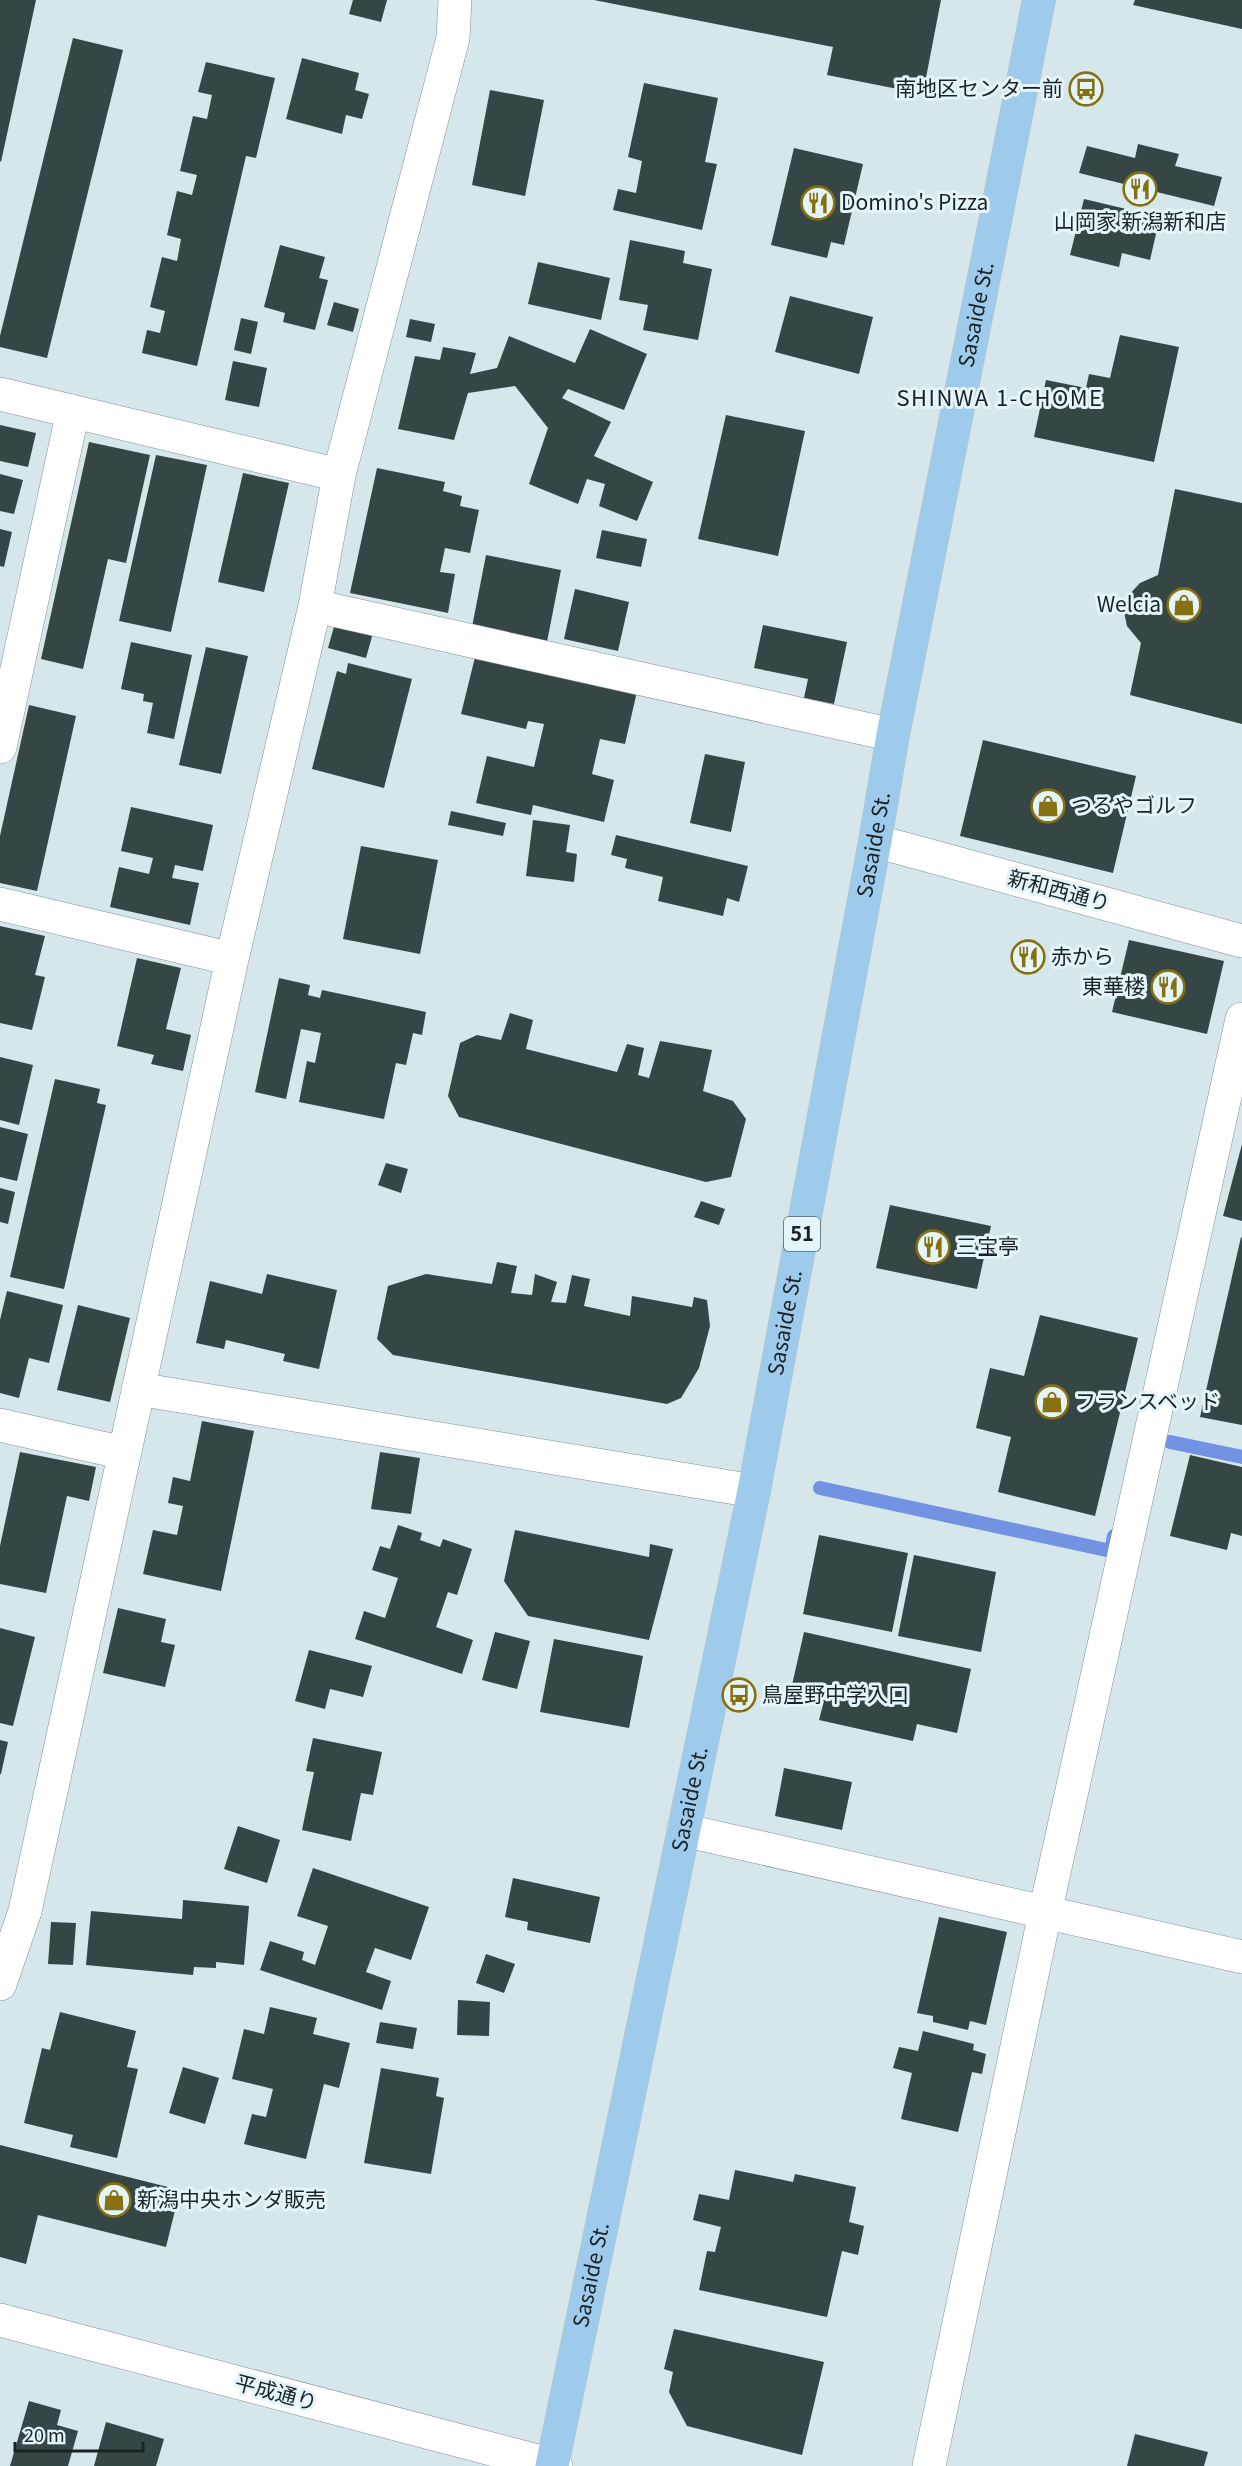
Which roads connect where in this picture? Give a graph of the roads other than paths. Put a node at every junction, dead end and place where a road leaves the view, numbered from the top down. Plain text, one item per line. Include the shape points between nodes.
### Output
1 (455, 0) edge
2 (1039, 0) edge
3 (0, 394) edge
4 (73, 411) junction
5 (339, 475) junction
6 (315, 606) junction
7 (893, 735) junction
8 (0, 747) edge
9 (875, 841) junction
10 (0, 904) edge
11 (1242, 941) edge
12 (232, 959) junction
13 (1242, 1018) edge
14 (138, 1389) junction
15 (0, 1425) edge
16 (124, 1453) junction
17 (754, 1491) junction
18 (683, 1830) junction
19 (1045, 1913) junction
20 (1242, 1957) edge
21 (0, 1984) edge
22 (0, 2320) edge
23 (553, 2466) edge
24 (929, 2466) edge

1 - 5 street via 453,38
2 - 7 main road, Sasaide St. / 51
3 - 4 street
4 - 5 street
4 - 8 street
5 - 6 street
6 - 7 street
6 - 12 street
7 - 9 main road, Sasaide St. / 51
9 - 11 street, 新和西通り
9 - 17 main road, Sasaide St. / 51
10 - 12 street
12 - 14 street
13 - 19 street
14 - 16 street
14 - 17 street
15 - 16 street
16 - 21 street via 25,1911
17 - 18 main road, Sasaide St. / 51
18 - 19 street
18 - 23 main road, Sasaide St. / 51
19 - 20 street
19 - 24 street
22 - 23 street, 平成通り

